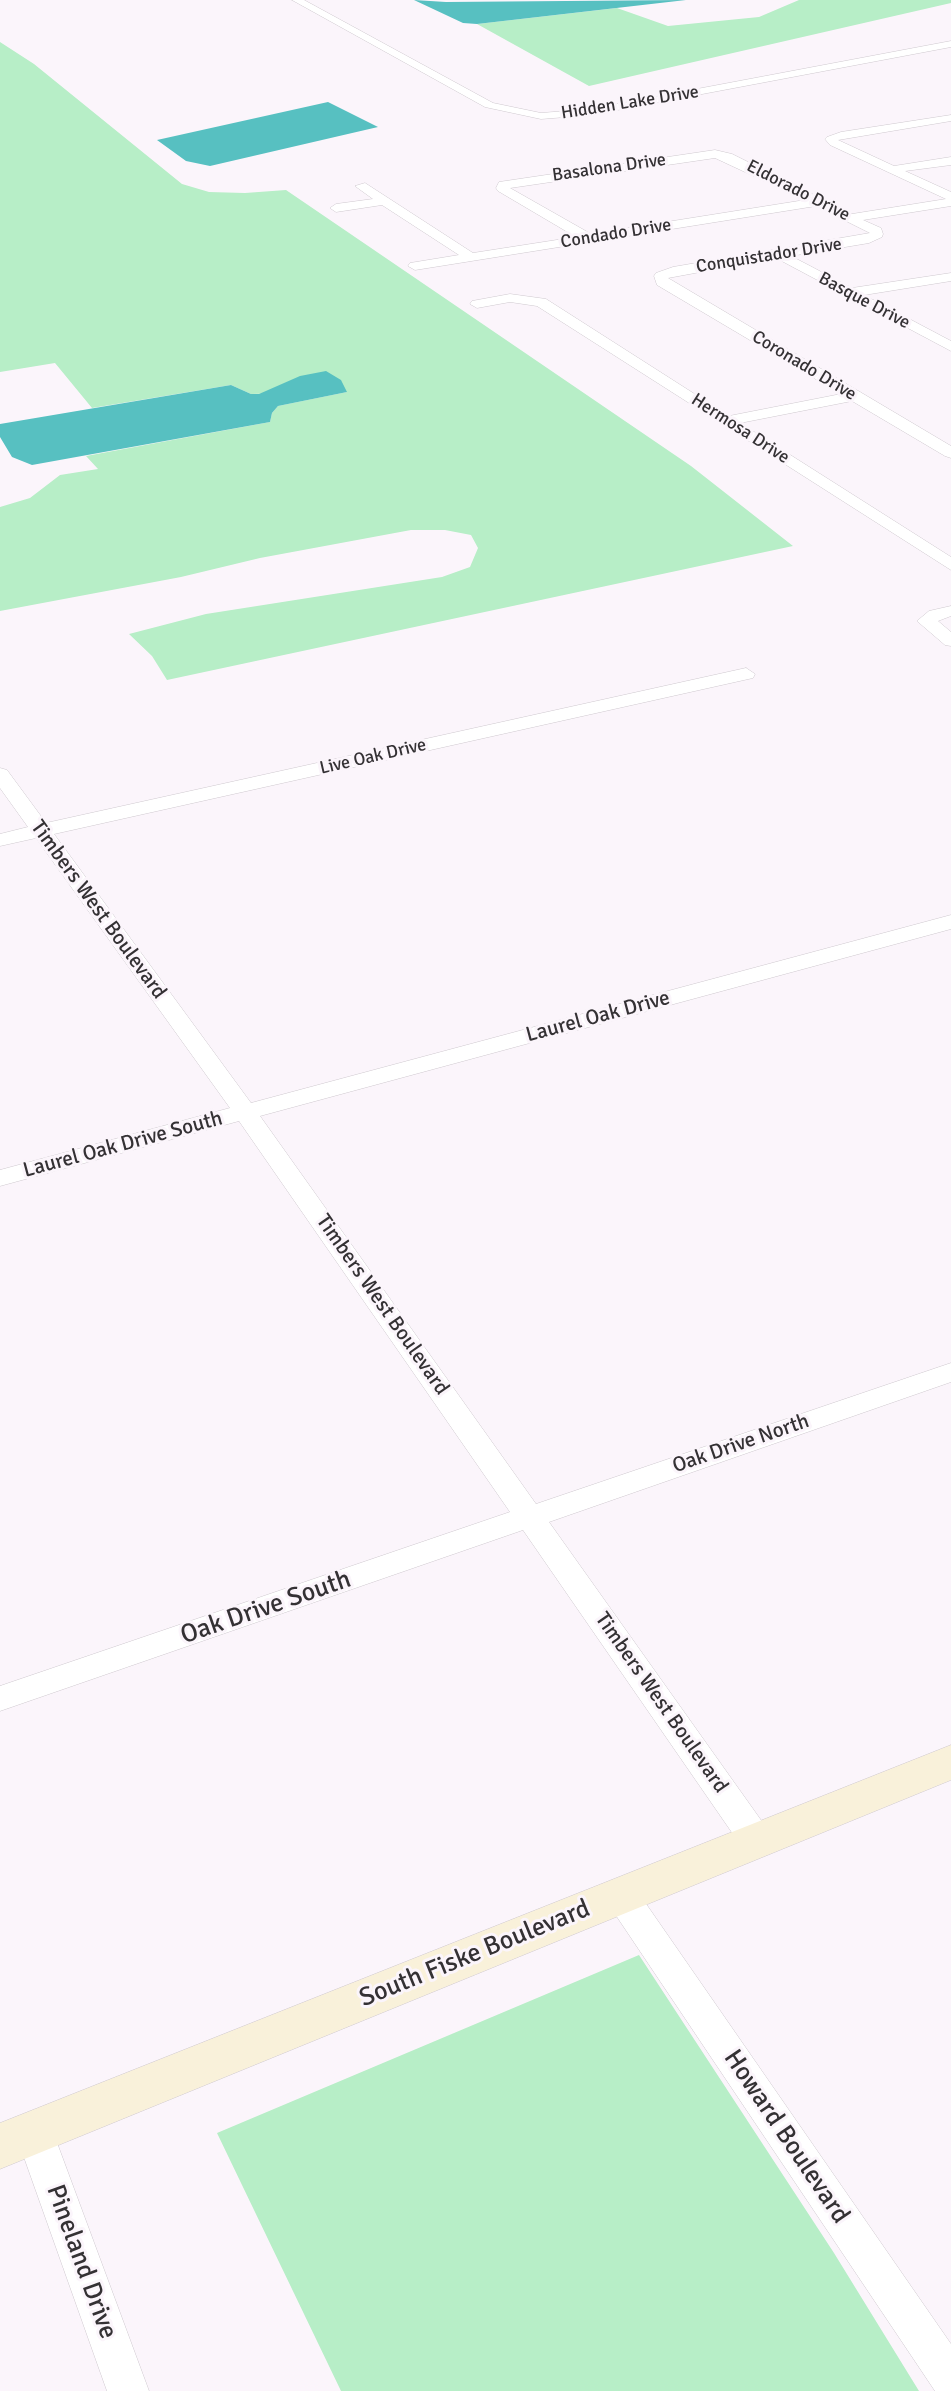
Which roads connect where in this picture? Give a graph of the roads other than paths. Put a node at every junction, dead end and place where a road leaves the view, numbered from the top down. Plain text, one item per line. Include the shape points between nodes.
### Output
1 (297, 0) edge
2 (951, 44) edge
3 (951, 118) edge
4 (715, 154) joint
5 (951, 160) edge
6 (891, 170) junction
7 (362, 186) dead end
8 (951, 197) edge
9 (384, 201) junction
10 (818, 202) junction
11 (951, 202) edge
12 (336, 208) dead end
13 (851, 218) junction
14 (877, 234) joint
15 (588, 238) junction
16 (778, 254) junction
17 (471, 257) junction
18 (415, 266) dead end
19 (661, 276) joint
20 (951, 277) edge
21 (849, 293) junction
22 (477, 304) dead end
23 (951, 347) edge
24 (854, 396) junction
25 (726, 421) junction
26 (951, 453) edge
27 (951, 565) edge
28 (943, 613) edge
29 (951, 641) edge
30 (746, 674) dead end
31 (0, 774) edge
32 (40, 831) junction
33 (0, 840) edge
34 (951, 922) edge
35 (245, 1112) junction
36 (0, 1178) edge
37 (951, 1372) edge
38 (531, 1516) junction
39 (0, 1699) edge
40 (951, 1762) edge
41 (756, 1840) junction
42 (621, 1895) junction
43 (17, 2139) edge
44 (951, 2379) edge
45 (128, 2391) edge

1 - 2 street, Hidden Lake Drive via 489,105 541,116 591,112
3 - 6 street via 831,139
4 - 10 street, Eldorado Drive
4 - 15 street, Basalona Drive via 503,185 502,188
5 - 6 street
6 - 8 street
7 - 9 street
9 - 12 street
9 - 17 street
10 - 13 street, Eldorado Drive
10 - 15 street, Condado Drive
11 - 13 street
13 - 14 street, Eldorado Drive
14 - 16 street, Conquistador Drive via 869,239
15 - 17 street, Condado Drive
16 - 19 street, Conquistador Drive
16 - 21 street, Basque Drive
17 - 18 street, Condado Drive
19 - 24 street, Coronado Drive via 662,282
20 - 21 street
21 - 23 street, Basque Drive
22 - 25 street, Hermosa Drive via 510,298 541,302
24 - 25 street
24 - 26 street, Coronado Drive
25 - 27 street, Hermosa Drive
28 - 29 street via 926,621
30 - 32 street, Live Oak Drive
31 - 32 street, Timbers West Boulevard
32 - 33 street, Live Oak Drive
32 - 35 street, Timbers West Boulevard
34 - 35 street, Laurel Oak Drive
35 - 36 street, Laurel Oak Drive South
35 - 38 street, Timbers West Boulevard
37 - 38 street, Oak Drive North
38 - 39 street, Oak Drive South
38 - 41 street, Timbers West Boulevard
40 - 41 main road, South Fiske Boulevard
41 - 42 main road, South Fiske Boulevard
42 - 43 main road, South Fiske Boulevard
42 - 44 street, Howard Boulevard
43 - 45 street, Pineland Drive

